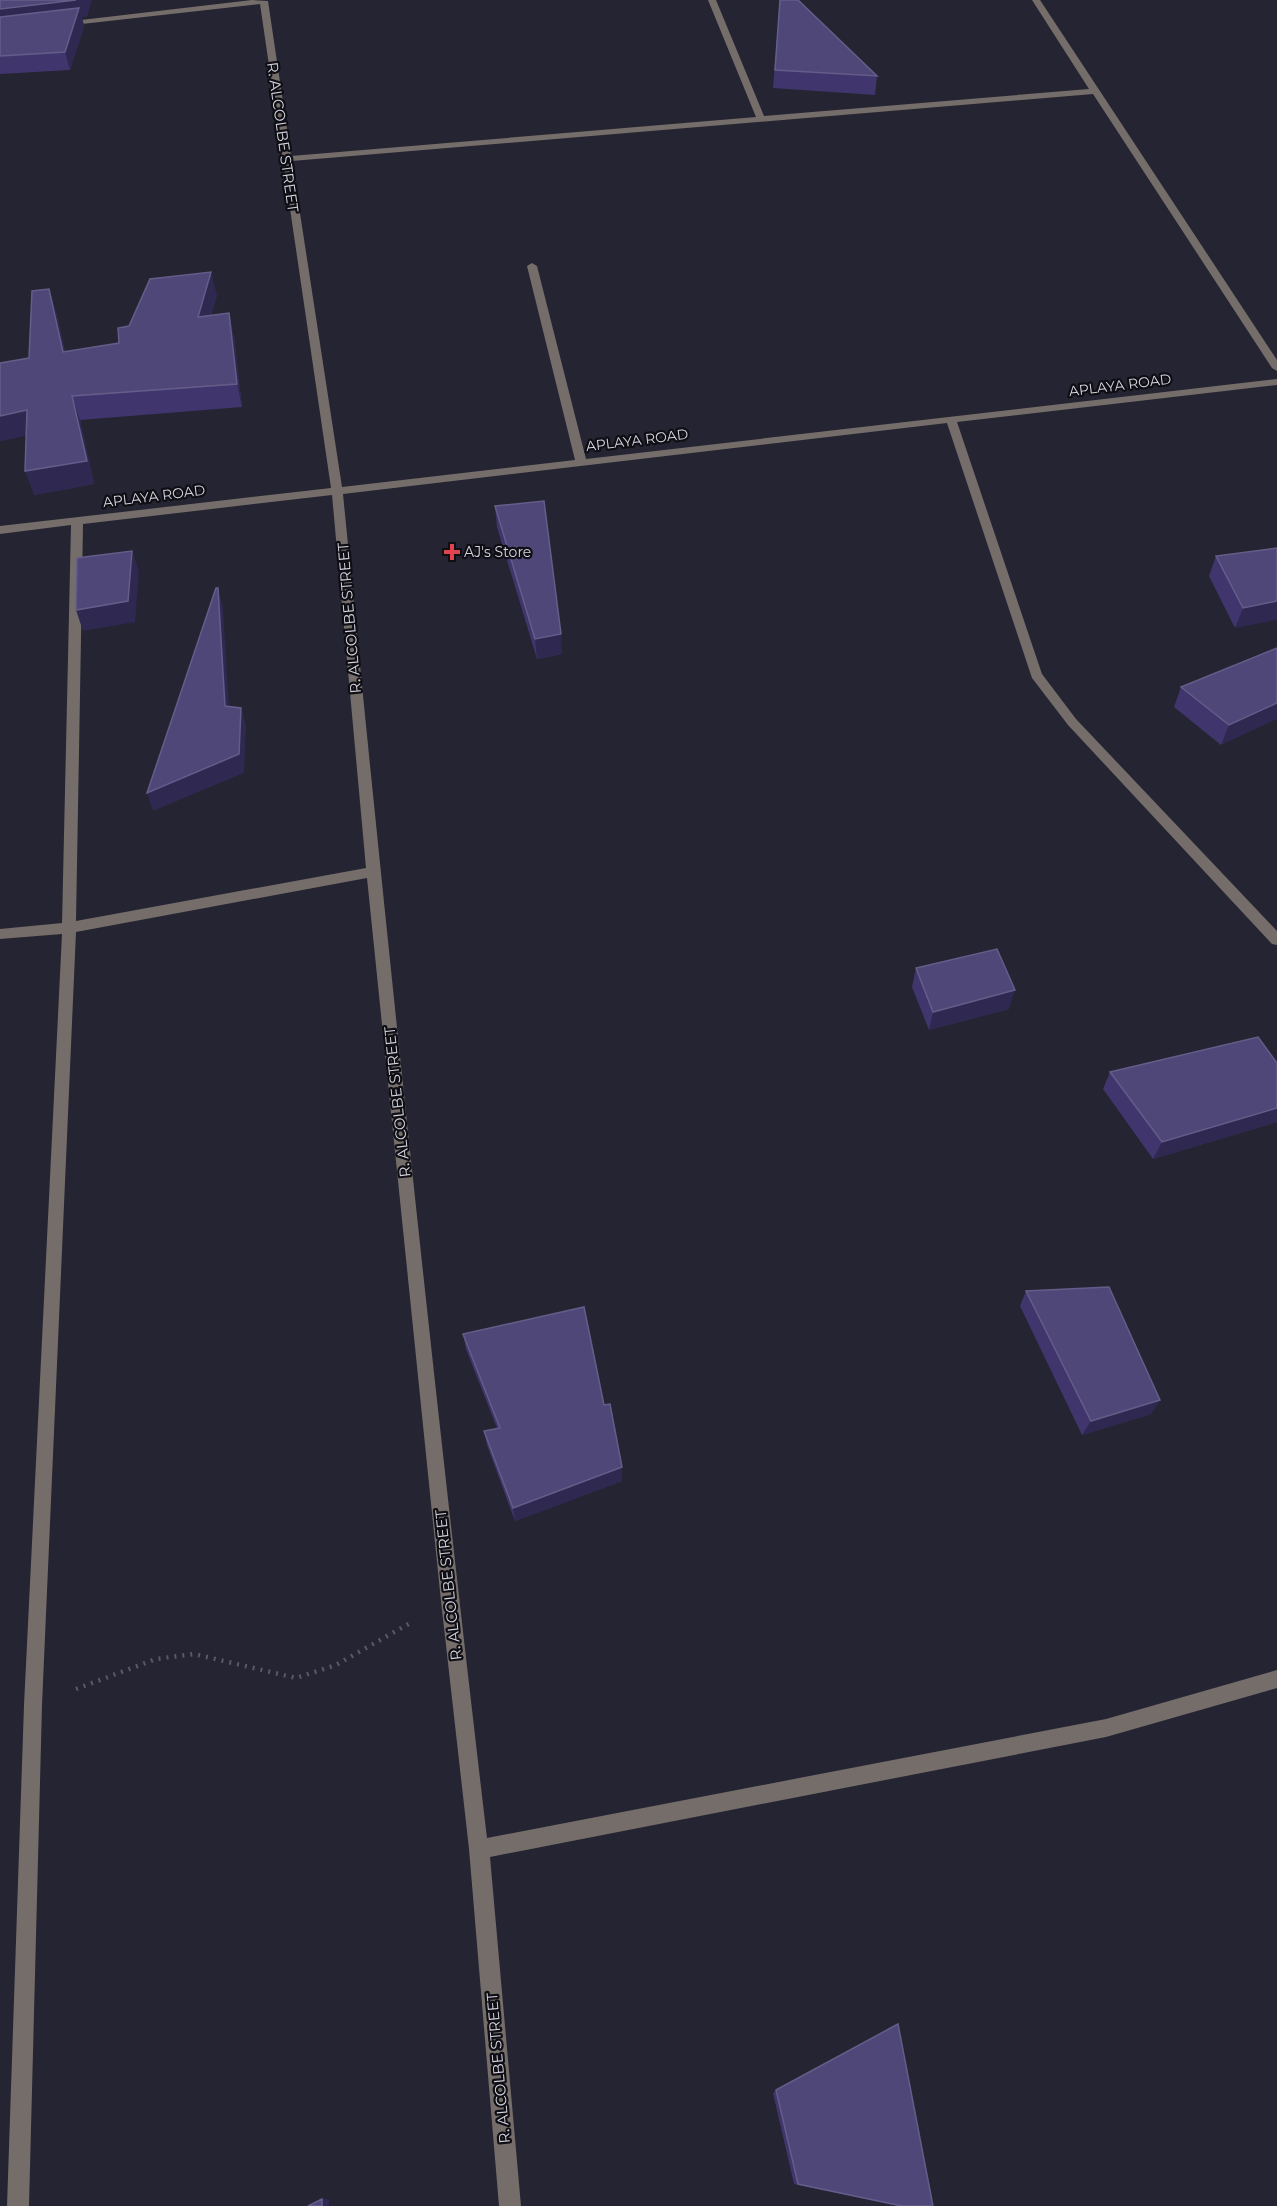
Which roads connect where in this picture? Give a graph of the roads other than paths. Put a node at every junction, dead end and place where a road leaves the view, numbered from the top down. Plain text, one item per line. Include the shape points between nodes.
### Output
1 (712, 0) edge
2 (1036, 0) edge
3 (263, 1) edge
4 (57, 24) edge
5 (1095, 91) junction
6 (760, 119) junction
7 (286, 159) junction
8 (532, 266) dead end
9 (1277, 368) edge
10 (1277, 382) edge
11 (951, 419) junction
12 (580, 462) junction
13 (338, 490) junction
14 (77, 521) junction
15 (0, 530) edge
16 (373, 872) junction
17 (69, 928) junction
18 (0, 934) edge
19 (1277, 940) edge
20 (1277, 1679) edge
21 (479, 1848) junction
22 (18, 2206) edge
23 (510, 2206) edge

1 - 6 street
2 - 5 street
3 - 4 street
3 - 7 street, R. ALCOLBE STREET
5 - 6 street
5 - 9 street
6 - 7 street
7 - 13 street, R. ALCOLBE STREET
8 - 12 street
10 - 11 street, APLAYA ROAD
11 - 12 street, APLAYA ROAD
11 - 19 street via 1036,675 1072,722
12 - 13 street, APLAYA ROAD
13 - 14 street, APLAYA ROAD
13 - 16 street, R. ALCOLBE STREET
14 - 15 street, APLAYA ROAD
14 - 17 street
16 - 17 street
16 - 21 street, R. ALCOLBE STREET
17 - 18 street
17 - 22 street via 33,1705
20 - 21 street via 1106,1728
21 - 23 street, R. ALCOLBE STREET

